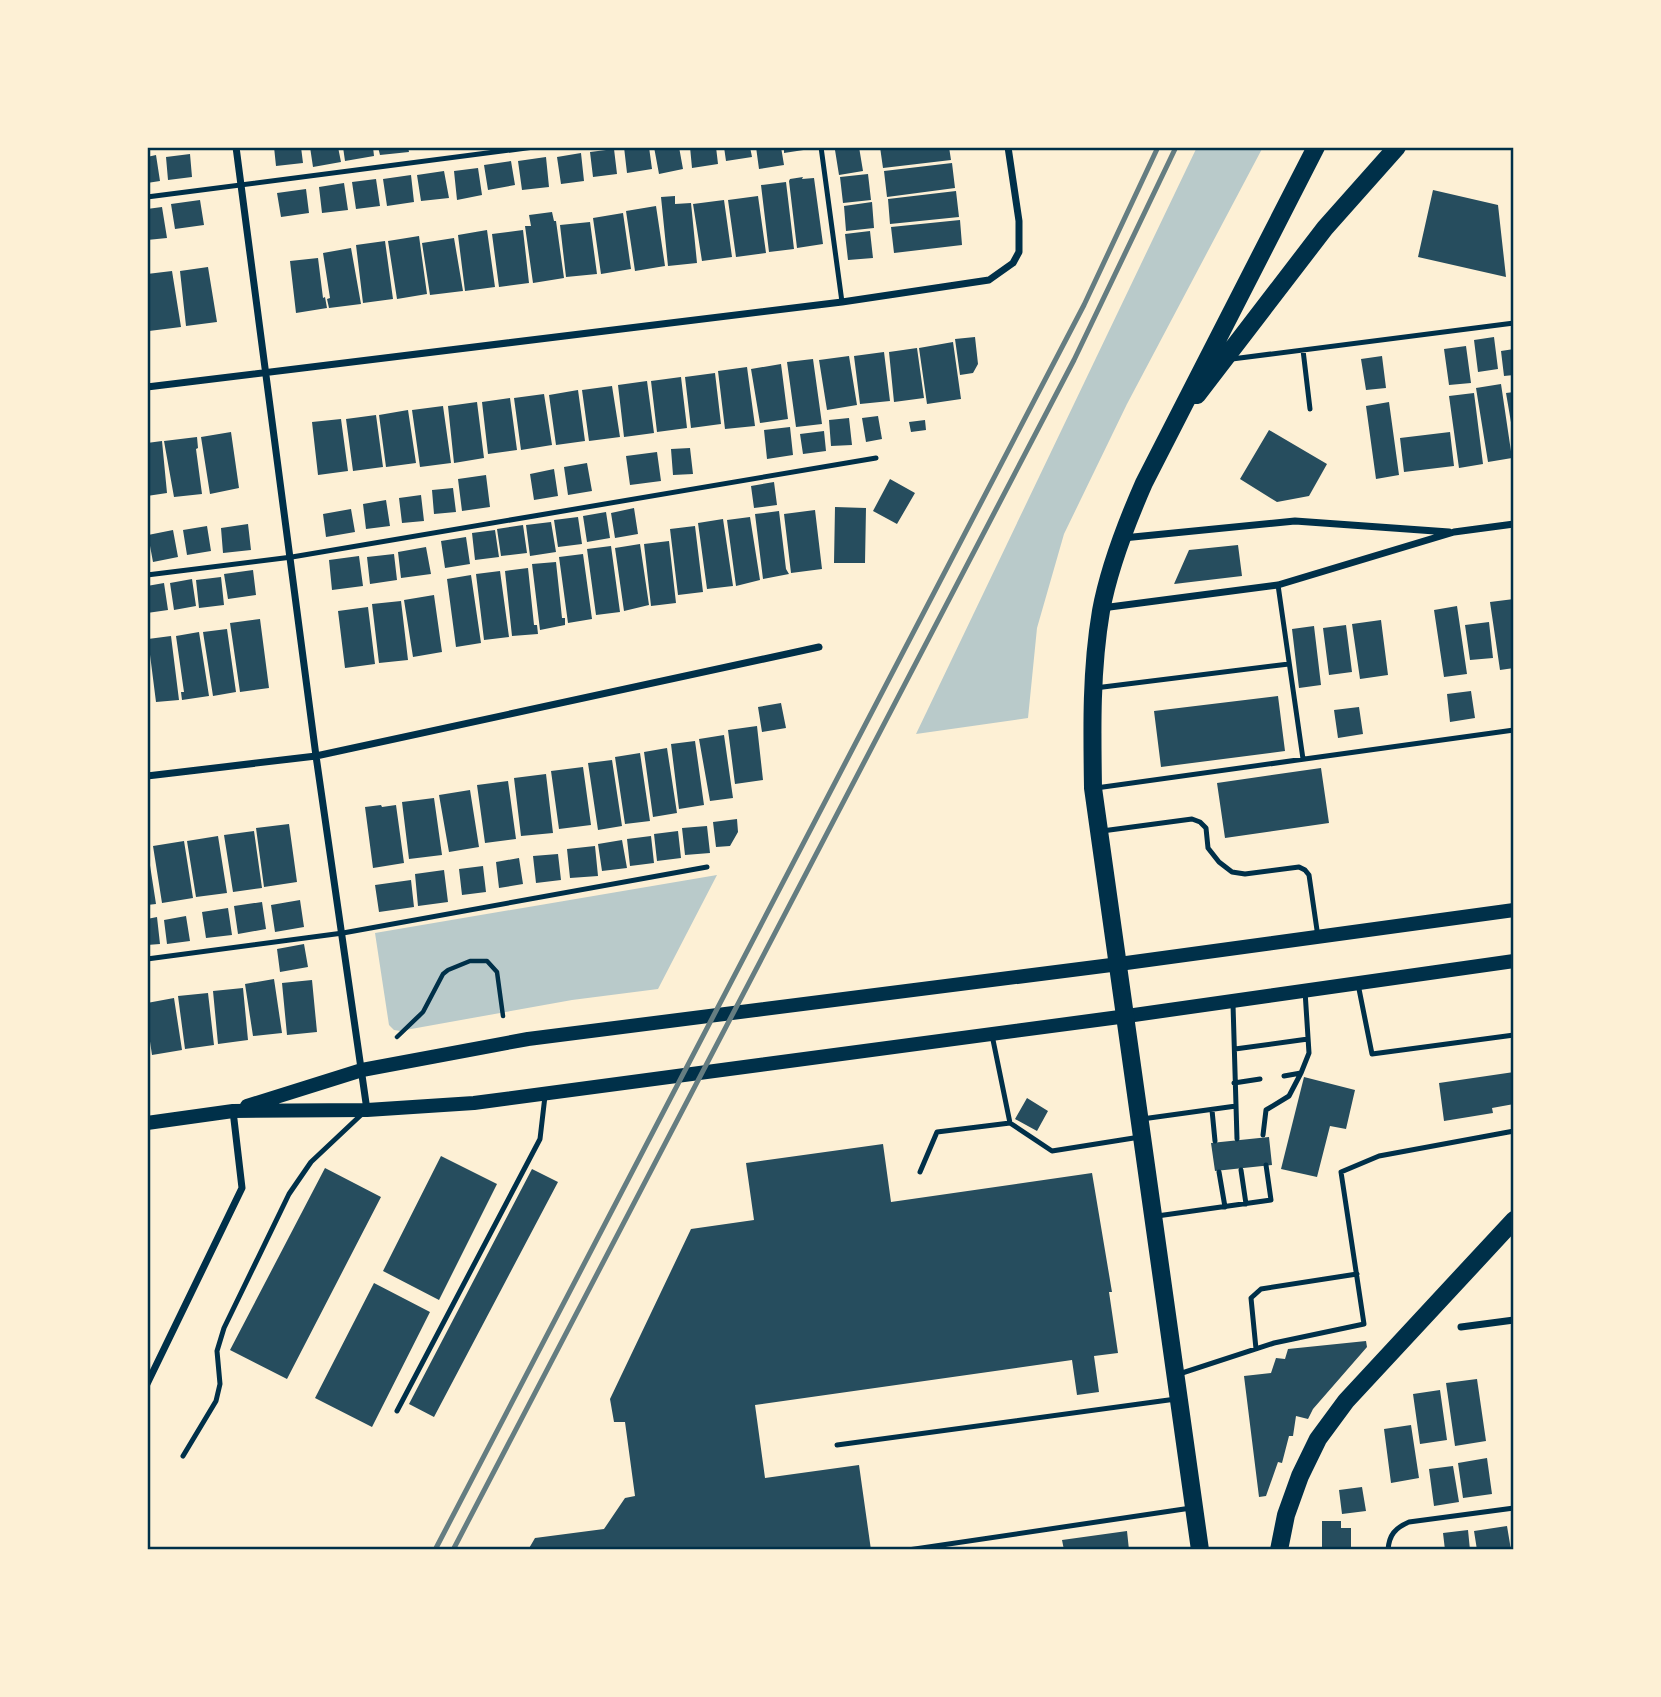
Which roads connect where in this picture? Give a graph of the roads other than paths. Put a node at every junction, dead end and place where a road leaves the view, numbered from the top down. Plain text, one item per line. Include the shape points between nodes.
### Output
1 (236, 147) edge
2 (534, 147) edge
3 (821, 147) edge
4 (1008, 147) edge
5 (1316, 147) edge
6 (1396, 147) edge
7 (241, 186) junction
8 (147, 197) edge
9 (842, 302) junction
10 (1514, 323) edge
11 (1303, 350) junction
12 (1226, 360) junction
13 (266, 372) junction
14 (147, 387) edge
15 (1310, 409) dead end
16 (1175, 422) junction
17 (876, 458) dead end
18 (1514, 524) edge
19 (1454, 532) junction
20 (1121, 538) junction
21 (292, 557) junction
22 (147, 575) edge
23 (1278, 585) junction
24 (1102, 608) junction
25 (819, 647) dead end
26 (1289, 664) junction
27 (1092, 688) junction
28 (1514, 730) edge
29 (316, 756) junction
30 (1303, 759) junction
31 (147, 776) edge
32 (1093, 788) junction
33 (1099, 831) junction
34 (707, 867) dead end
35 (1514, 910) edge
36 (343, 933) junction
37 (1318, 937) junction
38 (147, 959) edge
39 (1514, 961) edge
40 (1119, 964) junction
41 (1358, 983) junction
42 (1305, 991) junction
43 (1233, 1001) junction
44 (1127, 1016) junction
45 (992, 1034) junction
46 (1514, 1035) edge
47 (1308, 1039) junction
48 (1235, 1049) junction
49 (362, 1070) junction
50 (1301, 1073) junction
51 (1284, 1076) dead end
52 (1259, 1079) dead end
53 (1234, 1083) junction
54 (546, 1093) junction
55 (1236, 1106) junction
56 (367, 1110) junction
57 (1212, 1110) junction
58 (233, 1111) junction
59 (1010, 1122) junction
60 (147, 1123) edge
61 (1142, 1128) junction
62 (1514, 1131) edge
63 (1263, 1135) dead end
64 (1237, 1139) dead end
65 (1215, 1141) dead end
66 (1266, 1165) dead end
67 (1241, 1170) dead end
68 (920, 1171) dead end
69 (1219, 1172) dead end
70 (1245, 1204) junction
71 (1225, 1207) junction
72 (1154, 1217) junction
73 (1514, 1220) edge
74 (1357, 1274) junction
75 (1514, 1320) edge
76 (1461, 1327) dead end
77 (1256, 1349) junction
78 (1176, 1375) junction
79 (147, 1384) edge
80 (1179, 1399) junction
81 (397, 1411) dead end
82 (837, 1445) dead end
83 (183, 1455) dead end
84 (1194, 1508) junction
85 (1514, 1508) edge
86 (908, 1550) edge
87 (1200, 1550) edge
88 (1279, 1550) edge
89 (1388, 1550) edge

1 - 7 street
2 - 7 lane
3 - 9 lane
4 - 9 street via 1019,221 1019,252 1013,263 989,280
5 - 16 main road
6 - 12 main road via 1325,228
7 - 8 lane
7 - 13 street
9 - 13 street
10 - 11 lane
11 - 12 lane
11 - 15 lane
12 - 16 main road
13 - 14 street
13 - 21 street
16 - 20 main road
17 - 21 lane
18 - 19 street
19 - 20 street via 1295,521
19 - 23 street
20 - 24 main road
21 - 22 lane
21 - 29 street
23 - 24 street
23 - 26 lane
24 - 27 main road
25 - 29 street
26 - 27 lane
26 - 30 lane
27 - 32 main road
28 - 30 lane
29 - 31 street
29 - 36 street
30 - 32 lane
32 - 33 main road
33 - 37 lane via 1192,820 1206,828 1208,848 1232,872 1305,870 1310,875
33 - 40 main road
34 - 36 lane
35 - 37 main road
36 - 38 lane
36 - 49 street
37 - 40 main road
39 - 41 main road
40 - 44 main road
40 - 49 main road via 528,1039
41 - 42 main road
41 - 46 lane via 1373,1054
42 - 43 main road
42 - 47 lane
43 - 44 main road
43 - 48 lane
44 - 45 main road
44 - 61 main road
45 - 54 main road
45 - 59 lane
47 - 48 lane
47 - 50 lane
48 - 53 lane
49 - 56 street
49 - 58 main road
50 - 51 lane
50 - 63 lane via 1289,1096 1266,1110
52 - 53 lane
53 - 55 lane
54 - 56 main road
54 - 81 lane via 540,1139
55 - 57 lane
55 - 64 lane
56 - 58 main road
56 - 83 lane via 310,1162 289,1194 224,1328 217,1351 220,1384 216,1401
57 - 61 lane
57 - 65 lane
58 - 60 main road
58 - 79 street via 242,1188
59 - 61 lane via 1052,1151
59 - 68 lane via 937,1132
61 - 72 main road
62 - 74 lane via 1379,1156 1341,1172
66 - 70 lane via 1271,1200
67 - 70 lane
69 - 71 lane
70 - 71 lane
71 - 72 lane
72 - 78 main road
73 - 88 main road via 1346,1401 1318,1439 1286,1514
74 - 77 lane via 1364,1324
74 - 77 lane via 1261,1289 1251,1298
75 - 76 street
77 - 78 lane
78 - 80 main road
80 - 82 lane
80 - 84 main road
84 - 86 lane
84 - 87 main road
85 - 89 lane via 1409,1522 1393,1533

